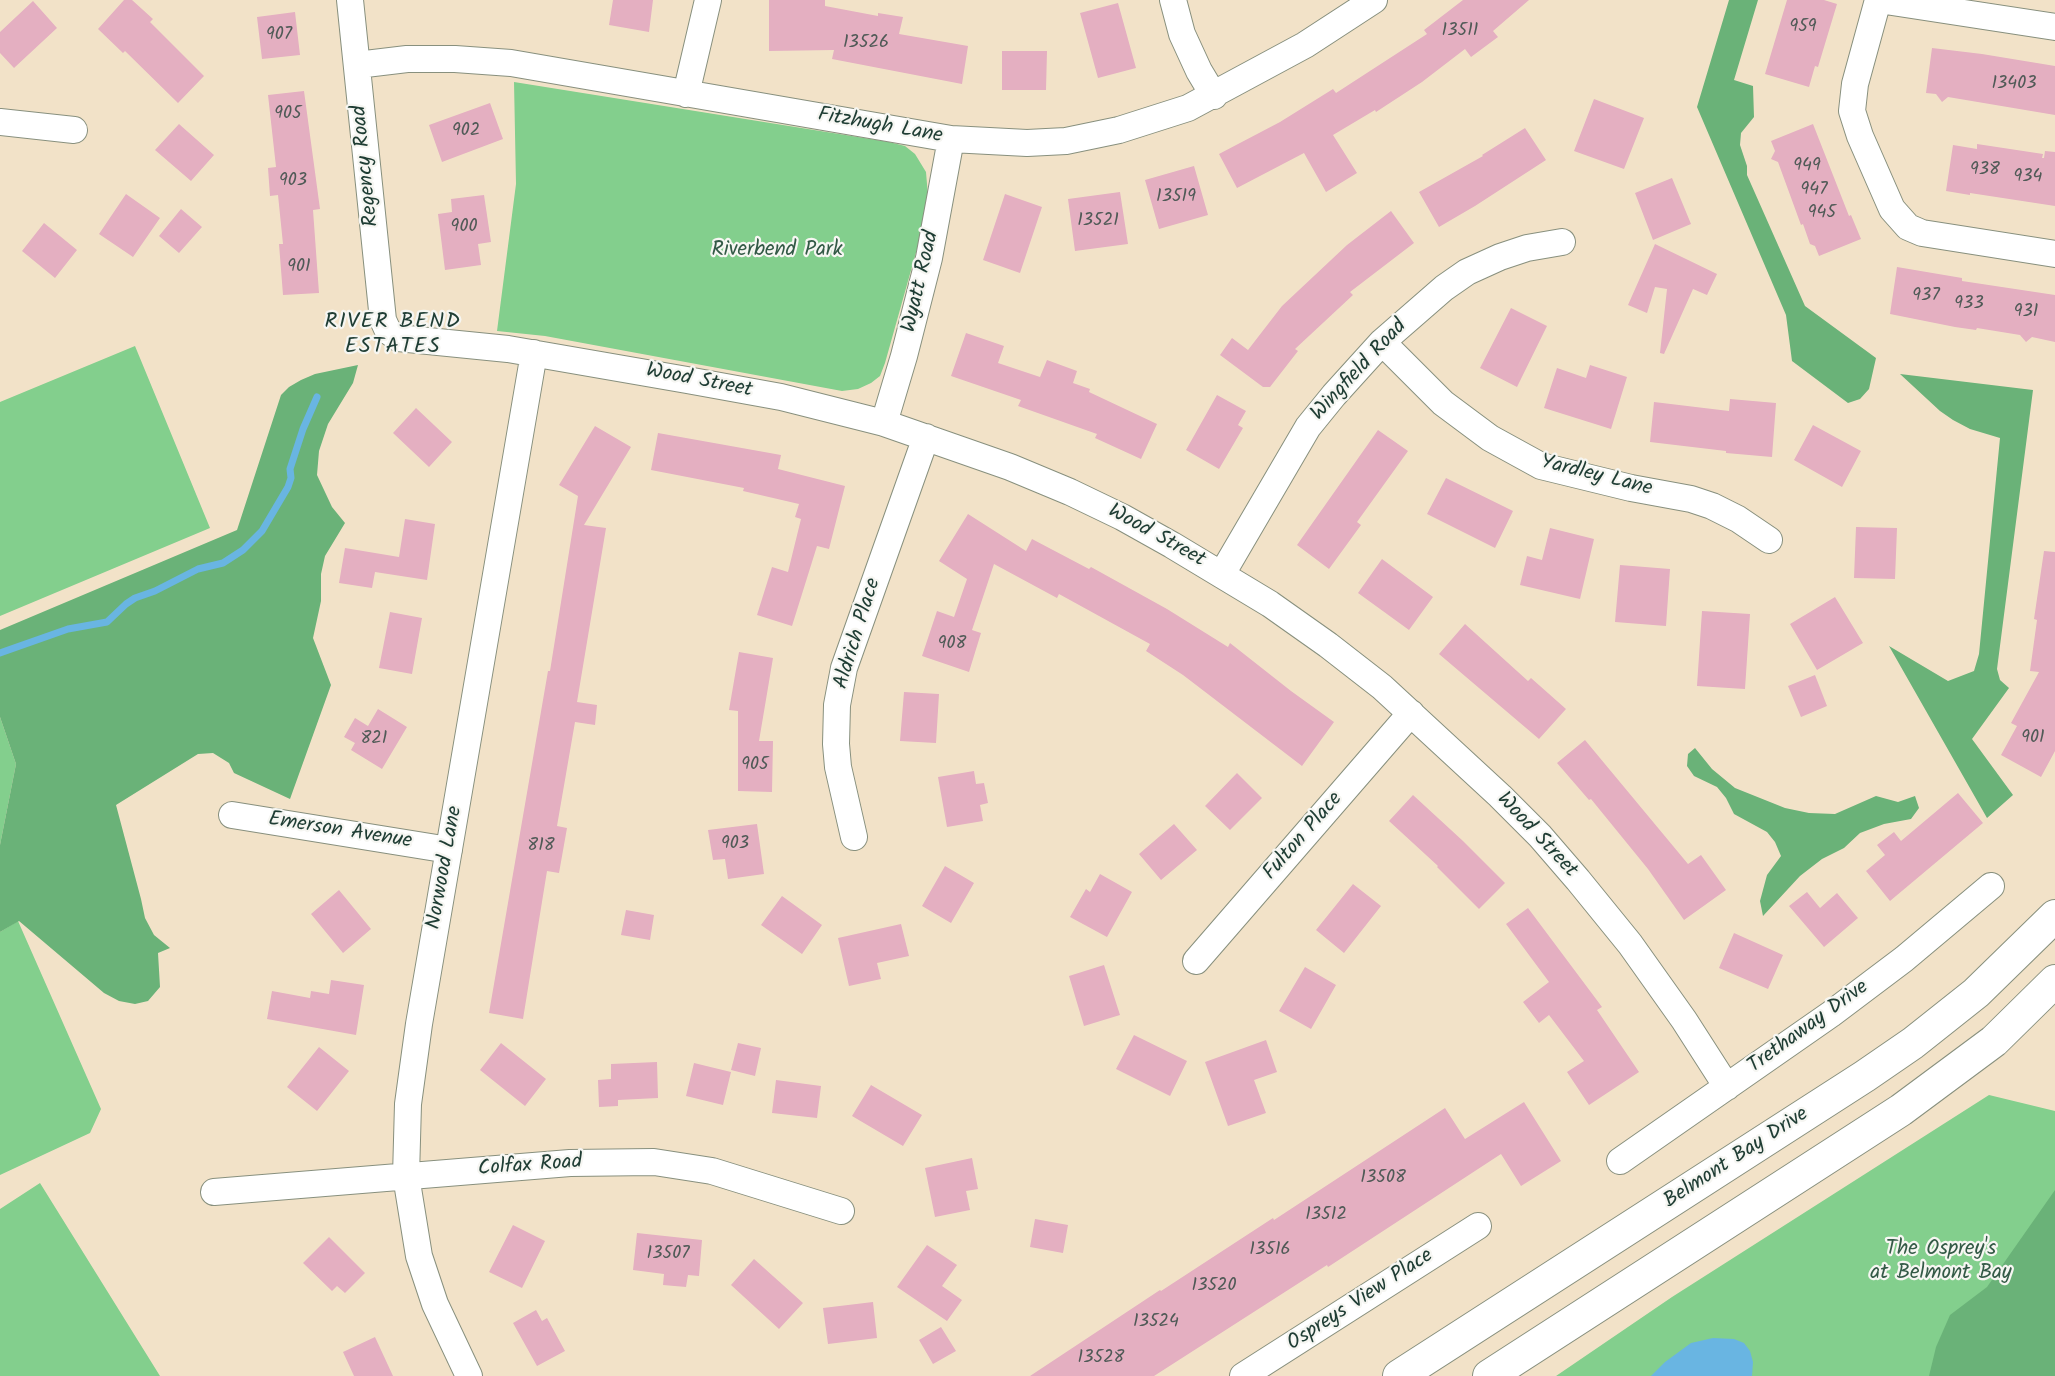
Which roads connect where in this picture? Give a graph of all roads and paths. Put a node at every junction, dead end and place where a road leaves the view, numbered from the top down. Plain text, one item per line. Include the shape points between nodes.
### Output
1 (350, 0) edge
2 (708, 0) edge
3 (1173, 0) edge
4 (1374, 0) edge
5 (1879, 0) edge
6 (2055, 27) edge
7 (357, 64) junction
8 (686, 94) junction
9 (1214, 96) junction
10 (0, 122) edge
11 (74, 130) dead end
12 (951, 139) junction
13 (1562, 242) dead end
14 (2055, 254) edge
15 (388, 331) joint
16 (1382, 342) junction
17 (534, 353) junction
18 (884, 423) junction
19 (926, 437) junction
20 (1769, 540) dead end
21 (1222, 574) junction
22 (1411, 713) junction
23 (232, 815) dead end
24 (854, 837) dead end
25 (449, 850) junction
26 (1991, 886) dead end
27 (2055, 916) edge
28 (1196, 961) dead end
29 (2055, 981) edge
30 (1727, 1087) junction
31 (1620, 1161) dead end
32 (406, 1176) junction
33 (214, 1192) dead end
34 (841, 1211) dead end
35 (1478, 1226) dead end
36 (469, 1376) edge
37 (1243, 1376) edge
38 (1399, 1376) edge
39 (1489, 1376) edge

1 - 7 street, Regency Road
2 - 8 street
3 - 9 street via 1182,34
4 - 9 street, Fitzhugh Lane via 1305,45
5 - 6 street
5 - 14 street via 1855,84 1852,111 1892,209 1908,227 1922,233
7 - 8 street, Fitzhugh Lane via 407,59 485,60
7 - 15 street, Regency Road via 382,320
8 - 12 street, Fitzhugh Lane
9 - 12 street, Fitzhugh Lane via 1161,118 1066,141
10 - 11 street
12 - 18 street, Wyatt Road via 929,258
13 - 16 street, Wingfield Road via 1518,251 1467,272
15 - 17 street, Wood Street via 399,338
16 - 20 street, Yardley Lane via 1443,403 1490,438 1541,466 1691,499 1738,519
16 - 21 street, Wingfield Road via 1308,427
17 - 18 street, Wood Street via 781,397
17 - 25 street, Norwood Lane
18 - 19 street, Wood Street
19 - 21 street, Wood Street via 1070,492
19 - 24 street, Aldrich Place via 844,668 837,705 838,767
21 - 22 street, Wood Street via 1328,645
22 - 28 street, Fulton Place
22 - 30 street, Wood Street via 1540,836 1578,880 1630,944
23 - 25 street, Emerson Avenue
25 - 32 street, Norwood Lane via 412,1065
26 - 30 street, Trethaway Drive via 1904,959
27 - 38 street, Belmont Bay Drive via 1976,993 1913,1043
29 - 39 street via 1994,1041 1901,1110
30 - 31 street, Trethaway Drive
32 - 33 street, Colfax Road
32 - 34 street, Colfax Road via 570,1163 654,1162 712,1171
32 - 36 street, Norwood Lane via 422,1266
35 - 37 street, Ospreys View Place

